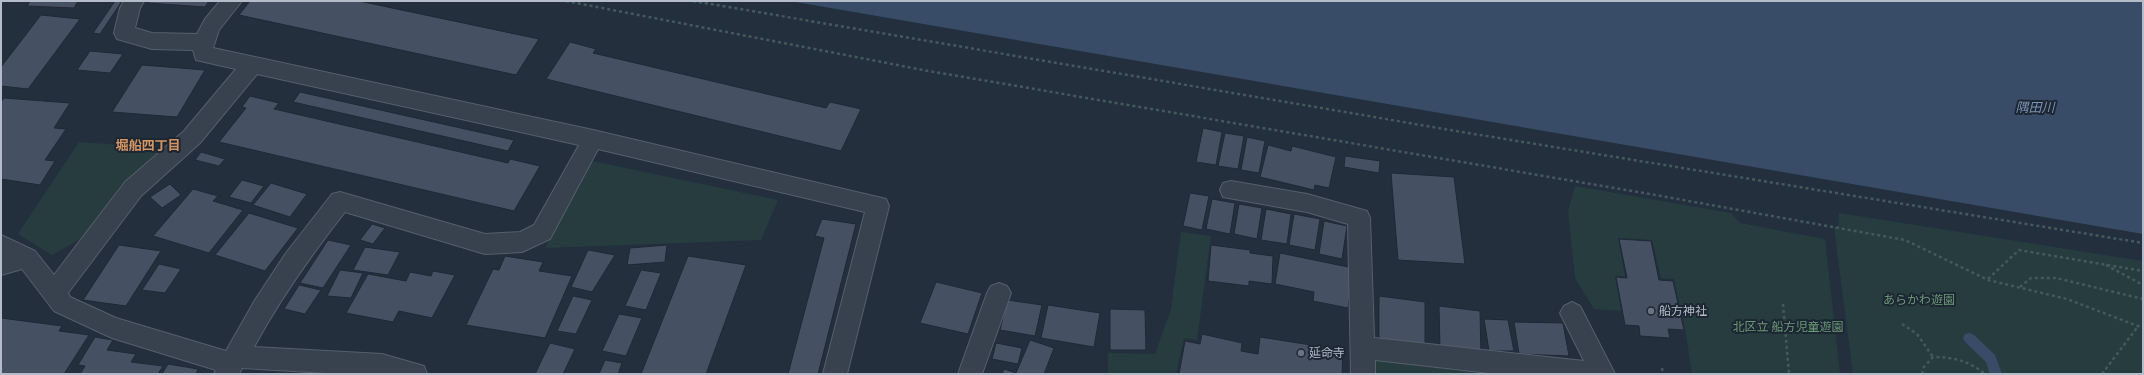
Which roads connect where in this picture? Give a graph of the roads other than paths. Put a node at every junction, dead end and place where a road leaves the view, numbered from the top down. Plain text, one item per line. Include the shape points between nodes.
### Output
1 (134, 1) edge
2 (232, 1) edge
3 (202, 42) junction
4 (252, 65) junction
5 (593, 139) junction
6 (1232, 190) dead end
7 (1, 245) edge
8 (27, 258) junction
9 (1, 265) edge
10 (54, 293) junction
11 (999, 293) dead end
12 (1572, 313) dead end
13 (1362, 348) junction
14 (231, 365) edge
15 (415, 374) edge
16 (835, 374) edge
17 (970, 374) edge
18 (1363, 374) edge
19 (1603, 374) edge

1 - 3 street via 124,33 152,42
2 - 3 street via 208,28
3 - 4 street via 203,54
4 - 5 street
4 - 10 street via 192,137 133,189
5 - 14 street via 542,232 522,242 485,244 340,201 294,260 263,307
5 - 16 street via 878,206
6 - 13 street via 1307,203 1359,218
7 - 8 street
8 - 9 street
8 - 10 street
10 - 14 street via 62,304 112,328
11 - 17 street
12 - 19 street
13 - 18 street
13 - 19 street
14 - 15 street via 382,365

